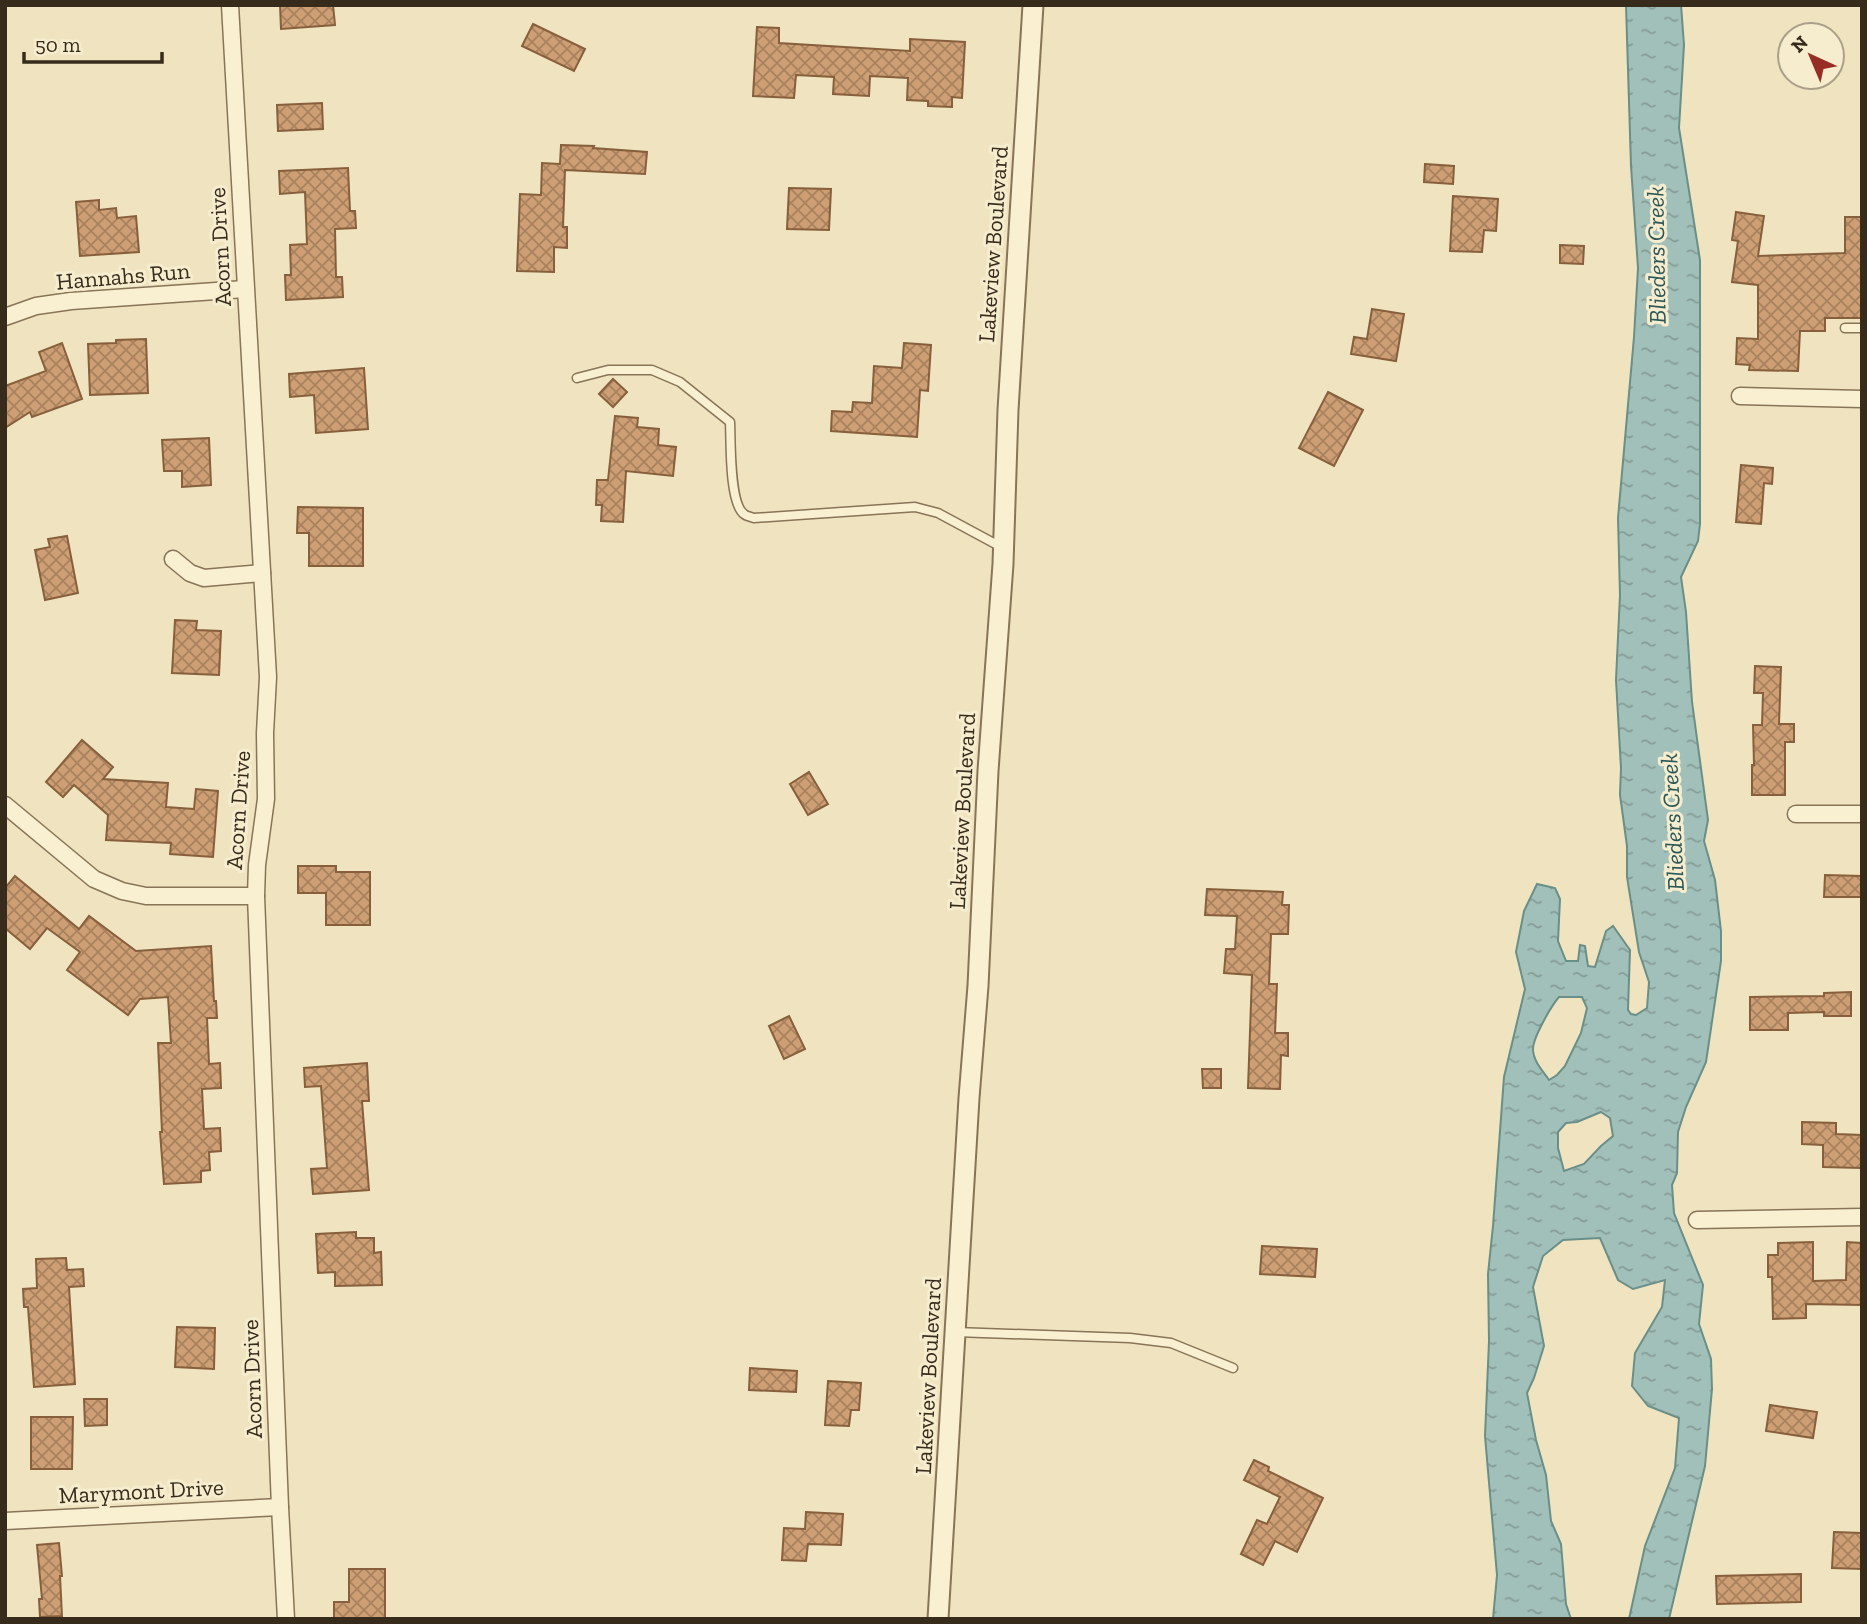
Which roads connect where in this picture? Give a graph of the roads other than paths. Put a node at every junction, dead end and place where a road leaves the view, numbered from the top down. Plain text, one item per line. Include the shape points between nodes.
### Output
1 (230, 5) edge
2 (1033, 5) edge
3 (246, 289) junction
4 (7, 313) edge
5 (1845, 328) dead end
6 (1862, 328) edge
7 (577, 378) dead end
8 (1740, 396) dead end
9 (1862, 399) edge
10 (1004, 548) junction
11 (173, 559) dead end
12 (262, 573) junction
13 (5, 805) edge
14 (1796, 814) dead end
15 (1862, 814) edge
16 (256, 896) junction
17 (1862, 1217) edge
18 (1697, 1220) dead end
19 (955, 1332) junction
20 (1233, 1368) dead end
21 (280, 1507) junction
22 (5, 1521) edge
23 (286, 1619) edge
24 (938, 1619) edge

1 - 3 street, Acorn Drive
2 - 10 street, Lakeview Boulevard via 1007,410
3 - 4 street, Hannahs Run via 71,301
3 - 12 street, Acorn Drive
5 - 6 lane
7 - 10 lane via 608,370 652,370 680,382 730,422 733,483 744,515 754,518 915,506
8 - 9 street
10 - 19 street, Lakeview Boulevard
11 - 12 street via 204,578
12 - 16 street, Acorn Drive via 268,677 266,799
13 - 16 street via 94,878 122,891 146,896
14 - 15 street
16 - 21 street, Acorn Drive
17 - 18 street
19 - 20 lane via 1171,1343
19 - 24 street, Lakeview Boulevard
21 - 22 street, Marymont Drive
21 - 23 street, Acorn Drive

